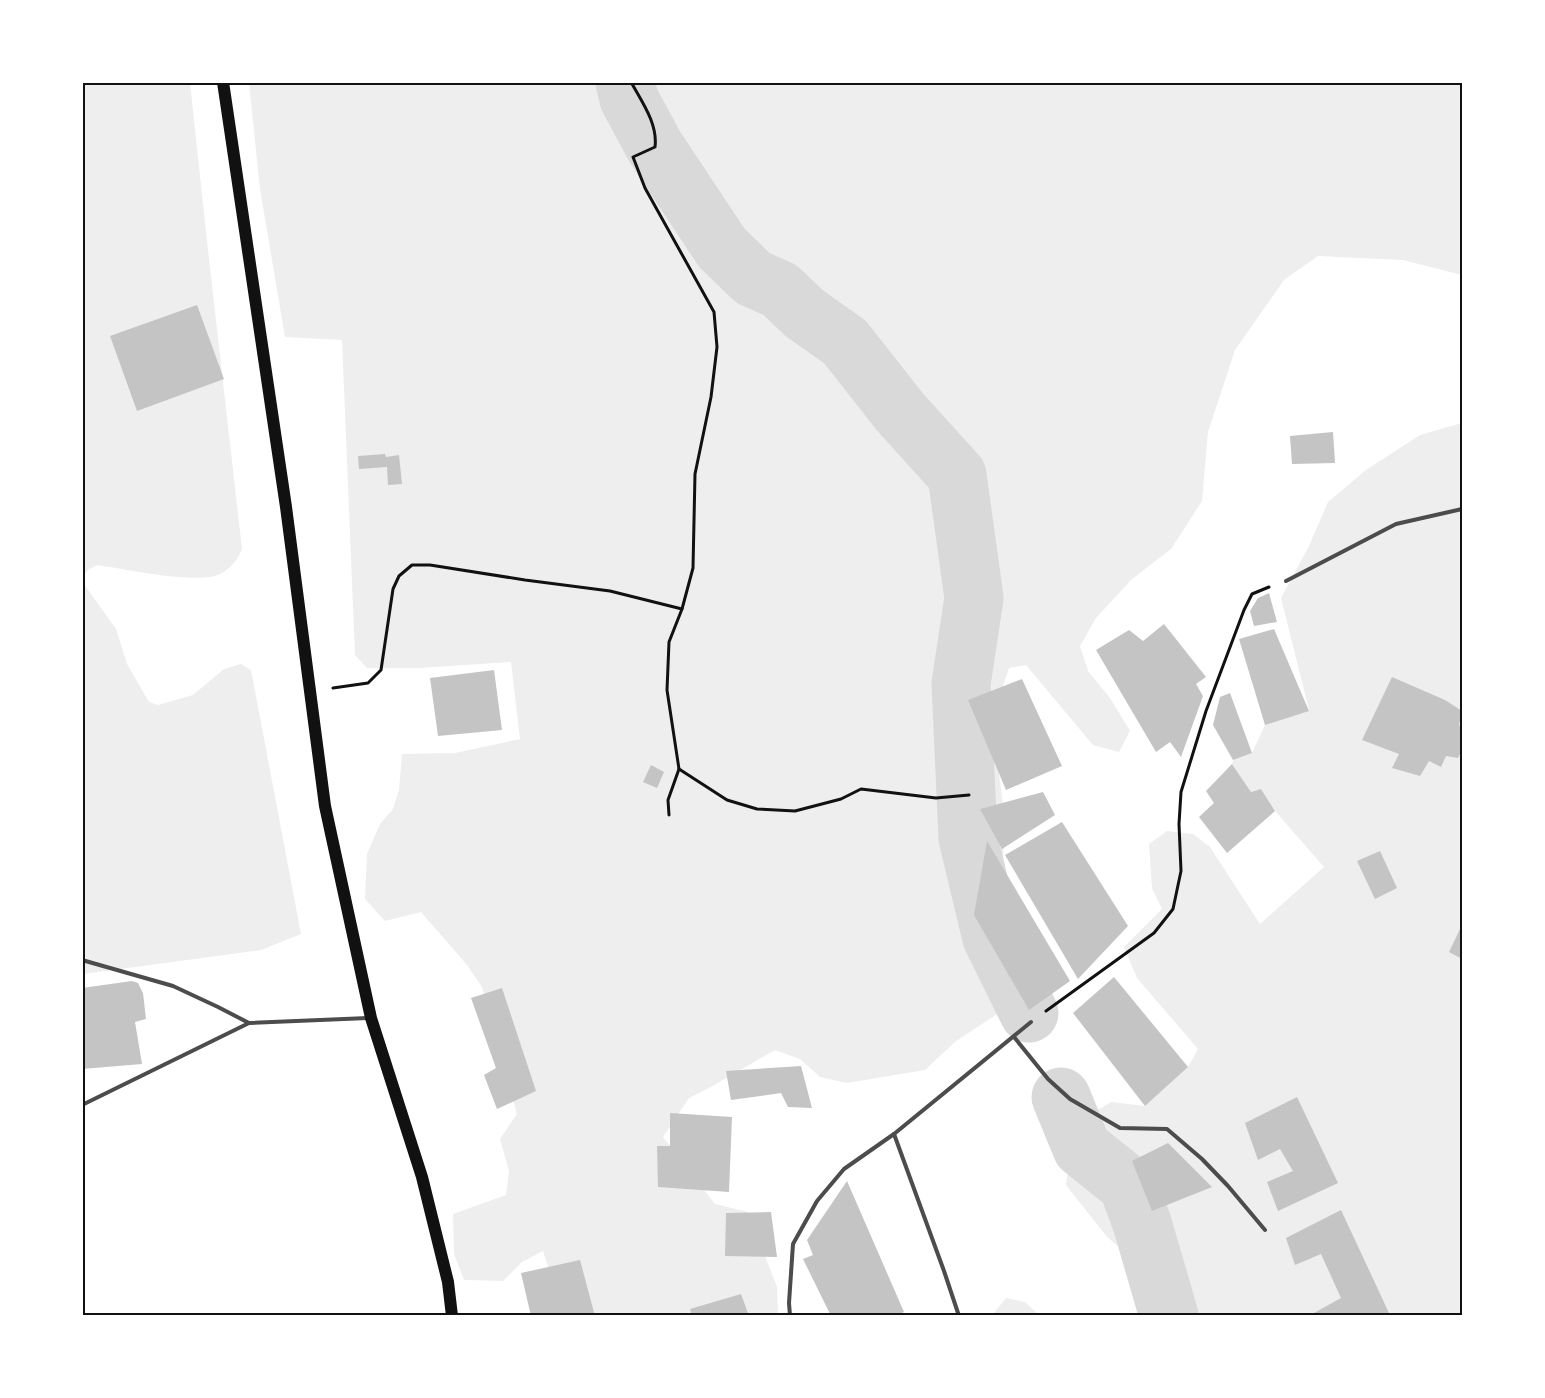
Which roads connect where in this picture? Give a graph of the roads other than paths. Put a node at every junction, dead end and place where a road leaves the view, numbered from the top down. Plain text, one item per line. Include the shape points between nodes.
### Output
1 (222, 82) edge
2 (1462, 509) edge
3 (1286, 581) road end
4 (82, 960) edge
5 (372, 1018) junction
6 (1031, 1022) road end
7 (249, 1023) junction
8 (1014, 1036) junction
9 (82, 1105) edge
10 (894, 1134) junction
11 (1265, 1230) dead end
12 (452, 1316) edge
13 (790, 1316) edge
14 (959, 1316) edge

1 - 5 main road via 286,507 325,806
2 - 3 lane via 1396,524
4 - 7 lane via 173,986
5 - 7 lane
5 - 12 main road via 422,1177 448,1282
6 - 8 lane
7 - 9 lane
8 - 10 lane
8 - 11 lane via 1070,1099 1120,1128 1167,1129 1202,1159
10 - 13 lane via 844,1169 817,1202 793,1244
10 - 14 lane

